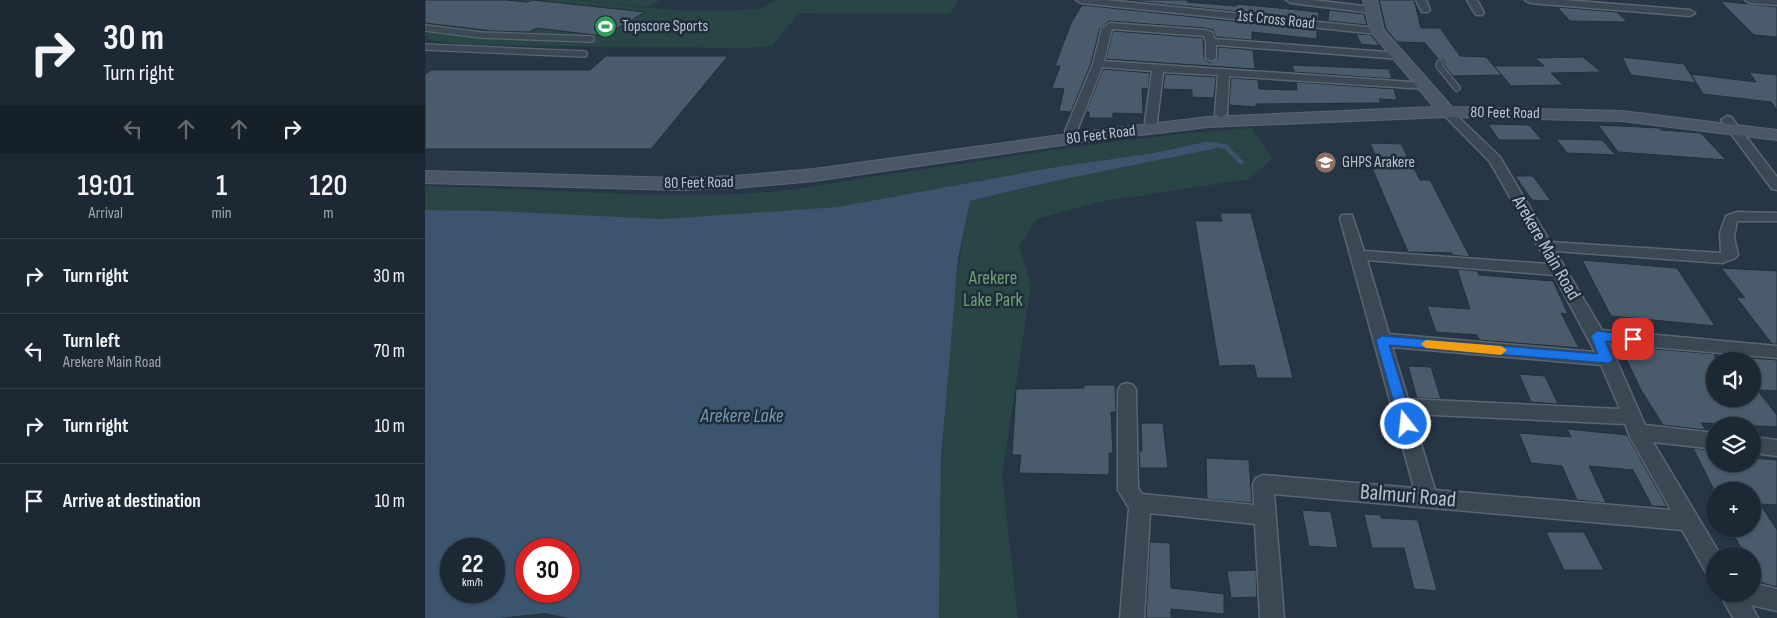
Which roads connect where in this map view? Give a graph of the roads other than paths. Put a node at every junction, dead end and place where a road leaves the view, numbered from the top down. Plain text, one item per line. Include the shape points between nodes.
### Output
1 (1083, 0) edge
2 (1291, 0) edge
3 (1421, 0) edge
4 (1472, 0) edge
5 (1530, 0) edge
6 (1750, 0) edge
7 (1111, 1) edge
8 (1777, 2) edge
9 (1371, 5) edge
10 (1159, 7) junction
11 (1425, 10) dead end
12 (1479, 13) dead end
13 (1690, 13) dead end
14 (425, 28) edge
15 (1148, 28) junction
16 (1377, 31) junction
17 (591, 39) dead end
18 (1211, 42) junction
19 (425, 47) edge
20 (584, 54) dead end
21 (1400, 56) junction
22 (1211, 58) dead end
23 (1440, 63) dead end
24 (1098, 64) junction
25 (1158, 68) junction
26 (1224, 72) junction
27 (1427, 86) junction
28 (1457, 88) dead end
29 (1444, 109) junction
30 (1221, 114) junction
31 (1729, 124) junction
32 (1152, 125) junction
33 (1777, 128) edge
34 (1071, 131) junction
35 (1777, 135) edge
36 (895, 159) junction
37 (425, 167) edge
38 (425, 177) edge
39 (1777, 186) edge
40 (1777, 217) edge
41 (1347, 218) dead end
42 (1545, 246) junction
43 (1358, 255) junction
44 (1559, 270) junction
45 (1597, 336) junction
46 (1382, 340) junction
47 (1777, 352) edge
48 (1607, 359) junction
49 (1127, 390) dead end
50 (1401, 406) junction
51 (1635, 425) junction
52 (1706, 439) edge
53 (1761, 446) edge
54 (1777, 448) edge
55 (1427, 498) junction
56 (1141, 503) junction
57 (1265, 516) junction
58 (1687, 520) junction
59 (1706, 552) edge
60 (1761, 596) edge
61 (1777, 600) edge
62 (1736, 602) edge
63 (1132, 618) edge
64 (1272, 618) edge
65 (1746, 618) edge

1 - 7 street, 1st Cross Road
2 - 9 street
3 - 11 street
4 - 12 street
5 - 13 street
6 - 8 street
7 - 10 street, 1st Cross Road
9 - 16 main road, Arekere Main Road
10 - 15 street
10 - 16 street, 1st Cross Road
14 - 17 lane via 481,35
15 - 18 street via 1199,31 1208,34
15 - 24 street via 1107,28
16 - 21 main road, Arekere Main Road
18 - 21 street
18 - 22 street
19 - 20 lane
21 - 27 main road, Arekere Main Road
23 - 28 lane via 1439,66
24 - 25 street
24 - 34 street
25 - 26 street
25 - 32 street
26 - 27 street
26 - 30 street
27 - 29 main road, Arekere Main Road
29 - 30 main road, 80 Feet Road
29 - 31 main road, 80 Feet Road via 1611,111
29 - 32 main road, 80 Feet Road
29 - 42 street, Arekere Main Road via 1495,160
30 - 32 main road, 80 Feet Road
31 - 33 main road, 80 Feet Road
31 - 35 main road, 80 Feet Road
31 - 39 street
32 - 34 main road, 80 Feet Road
32 - 36 main road, 80 Feet Road
34 - 36 main road, 80 Feet Road
36 - 37 main road, 80 Feet Road via 716,174
36 - 38 main road, 80 Feet Road via 814,175 697,184
40 - 42 street via 1737,216 1731,219 1726,244 1730,256 1723,258
41 - 43 street
42 - 44 street, Arekere Main Road
43 - 44 street
43 - 46 street
44 - 45 street, Arekere Main Road
45 - 47 street
45 - 48 street, Arekere Main Road
46 - 48 street
46 - 50 street
48 - 51 street, Arekere Main Road
49 - 56 street via 1128,490 1134,500
50 - 51 street
50 - 55 street
51 - 52 street
51 - 58 street, Arekere Main Road
53 - 54 street
55 - 57 street, Balmuri Road via 1263,484
55 - 58 street, Balmuri Road
56 - 57 street
56 - 63 street
57 - 64 street, Balmuri Road
58 - 59 street
60 - 61 street
62 - 65 street

